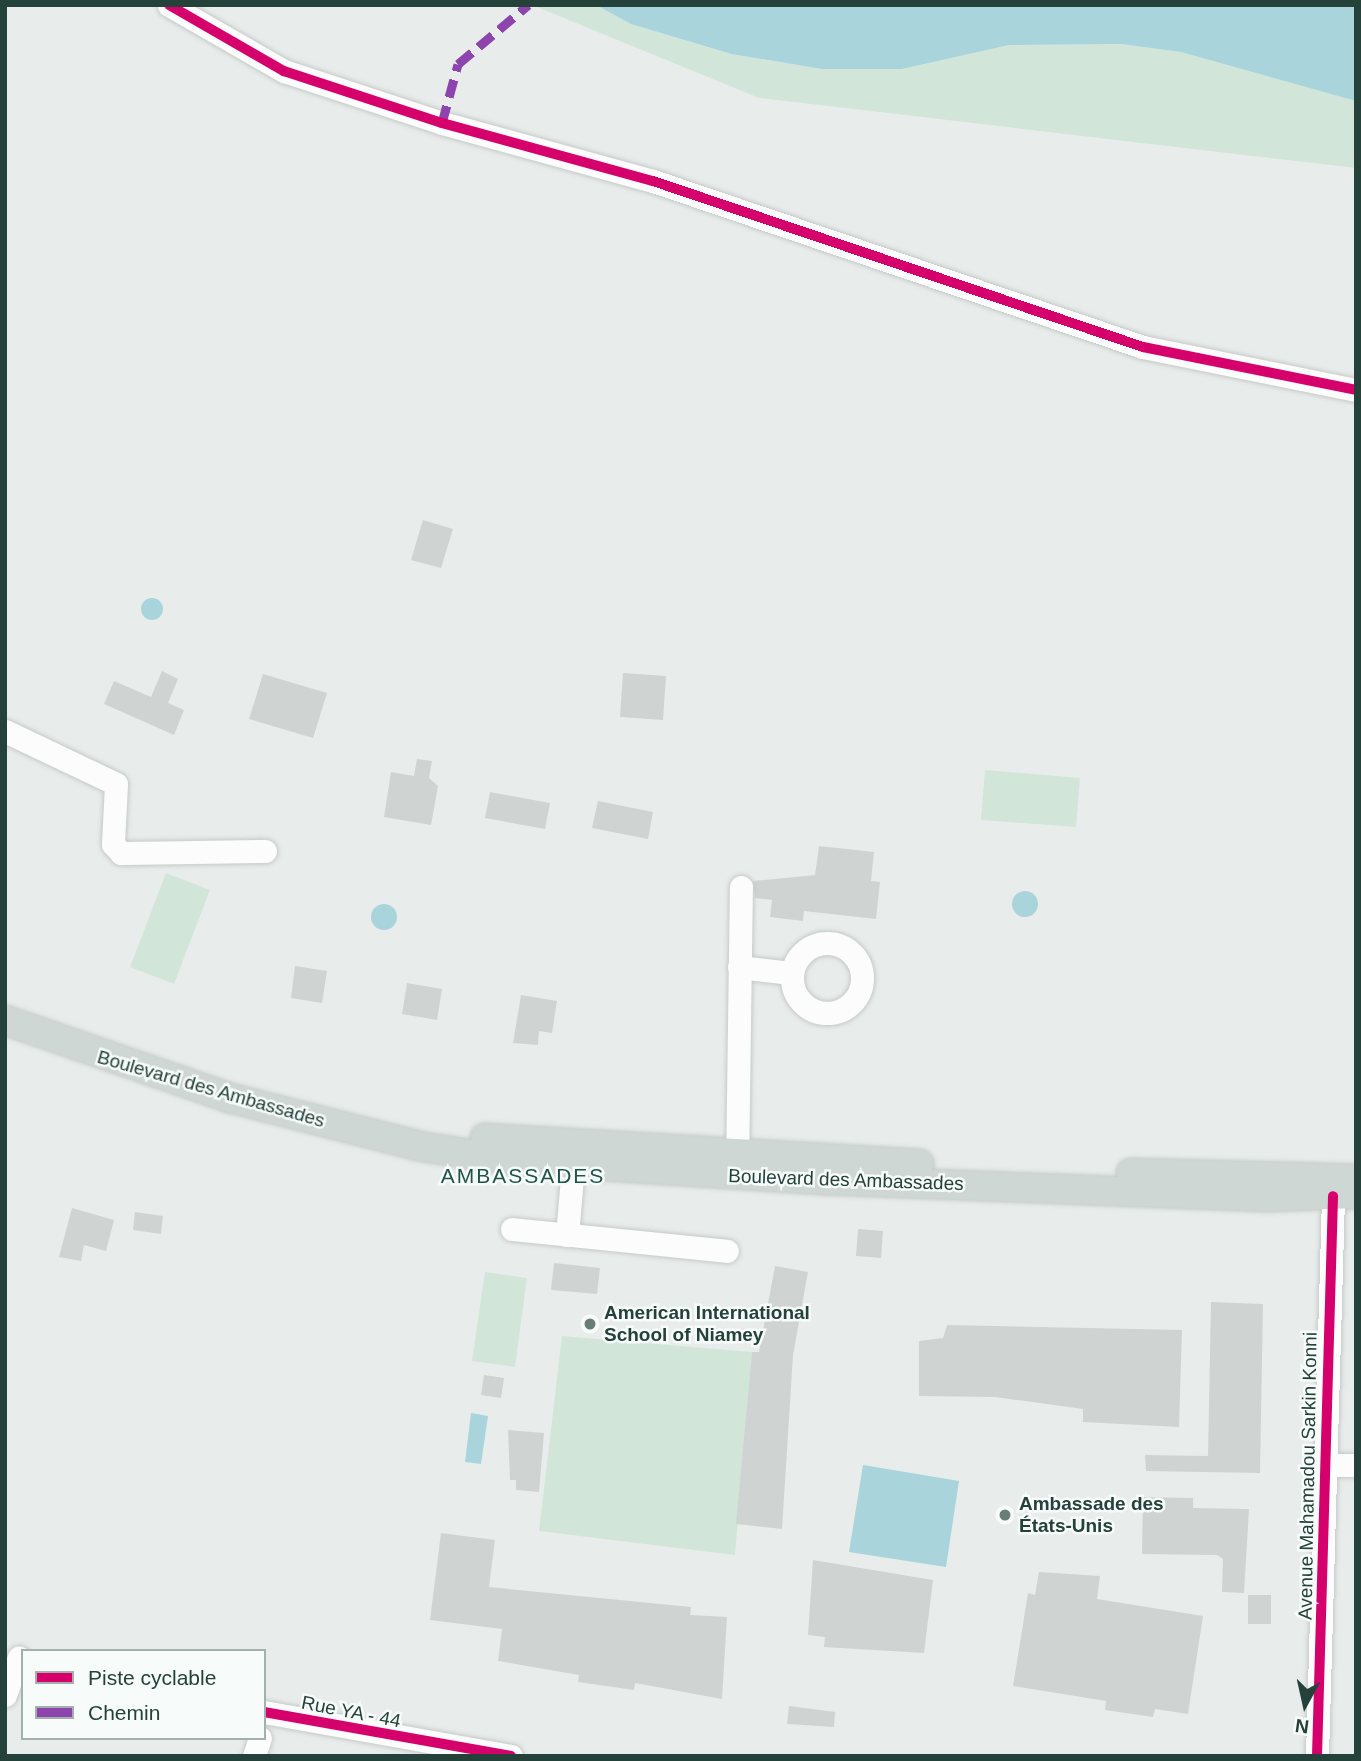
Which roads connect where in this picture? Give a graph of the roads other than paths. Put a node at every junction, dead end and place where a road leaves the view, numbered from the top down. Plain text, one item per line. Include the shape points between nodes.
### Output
1 (169, 5) edge
2 (1356, 390) edge
3 (5, 731) edge
4 (265, 851) dead end
5 (741, 887) dead end
6 (739, 967) junction
7 (792, 973) dead end
8 (5, 1020) edge
9 (339, 1126) junction
10 (737, 1165) junction
11 (573, 1167) junction
12 (1356, 1179) edge
13 (1344, 1195) edge
14 (512, 1229) dead end
15 (567, 1234) junction
16 (727, 1251) dead end
17 (1325, 1465) junction
18 (1356, 1465) edge
19 (16, 1656) edge
20 (5, 1695) edge
21 (266, 1717) edge
22 (430, 1751) edge
23 (511, 1756) edge
24 (1317, 1756) edge

1 - 2 street via 284,71 416,115 653,181 1143,347
3 - 4 street via 116,784 113,844 121,853
5 - 6 street
6 - 7 street
6 - 10 street
8 - 9 main road, Boulevard des Ambassades via 130,1068
9 - 10 main road, Boulevard des Ambassades
9 - 11 main road, Boulevard des Ambassades via 424,1147
10 - 11 main road, Boulevard des Ambassades
10 - 12 main road, Boulevard des Ambassades
10 - 13 main road, Boulevard des Ambassades
11 - 15 street
13 - 17 street, Avenue Mahamadou Sarkin Konni
14 - 15 street
15 - 16 street
17 - 18 street
17 - 24 street, Avenue Mahamadou Sarkin Konni
19 - 20 street
21 - 22 street, Rue YA - 44
22 - 23 street, Rue YA - 44

